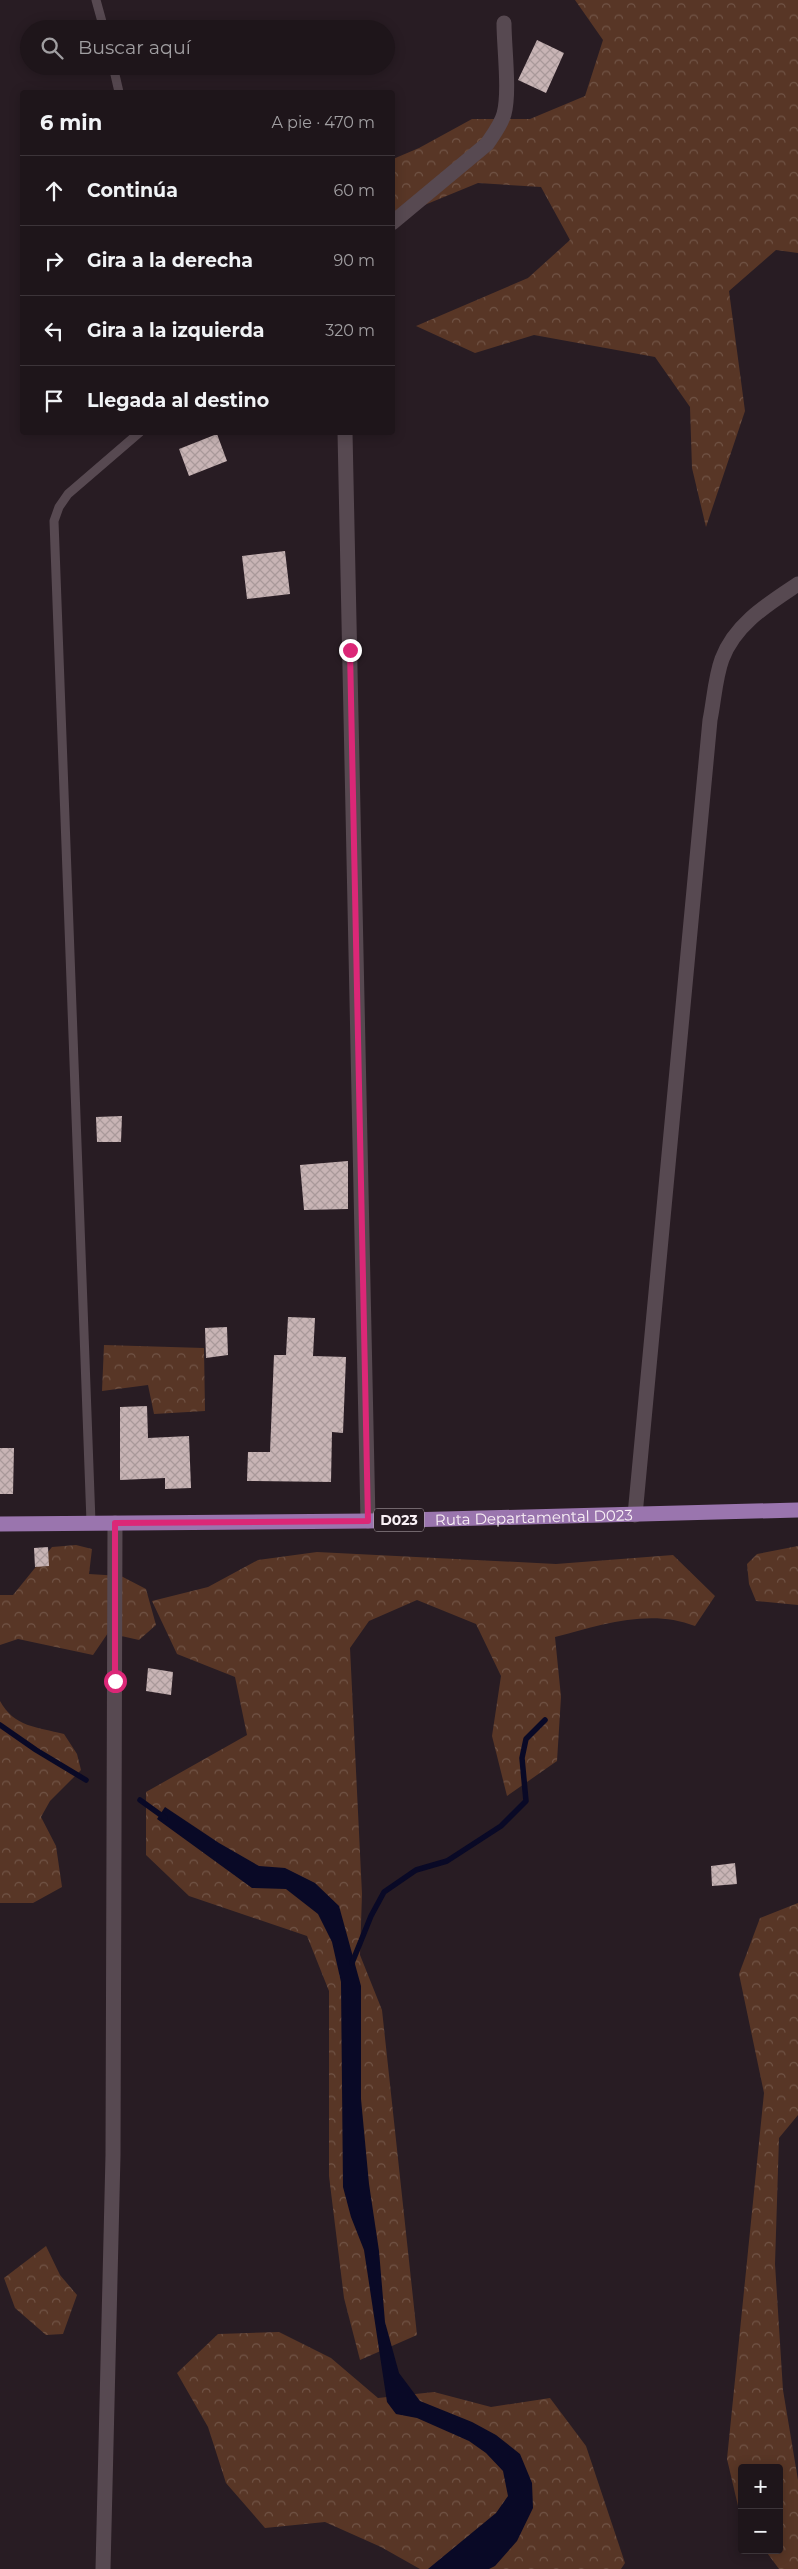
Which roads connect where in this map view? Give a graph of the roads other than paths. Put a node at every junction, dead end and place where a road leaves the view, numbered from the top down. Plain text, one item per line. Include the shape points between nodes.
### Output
1 (96, 0) edge
2 (102, 20) edge
3 (504, 23) dead end
4 (115, 75) edge
5 (119, 90) edge
6 (395, 221) edge
7 (137, 435) edge
8 (345, 435) edge
9 (798, 584) edge
10 (798, 1510) edge
11 (635, 1514) junction
12 (368, 1521) junction
13 (92, 1522) junction
14 (115, 1523) junction
15 (0, 1524) edge
16 (103, 2569) edge

1 - 2 lane
3 - 6 street via 506,99 504,114 496,131 487,144
4 - 5 lane
7 - 13 lane via 68,494 54,521
8 - 12 street
9 - 11 street via 763,608 730,640 721,661 710,720
10 - 11 main road, Ruta Departamental D023 / D023
11 - 12 main road, Ruta Departamental D023 / D023
12 - 14 main road, Ruta Departamental D023 / D023
13 - 14 main road, Ruta Departamental D023 / D023
13 - 15 main road, Ruta Departamental D023 / D023
14 - 16 street via 113,2155

